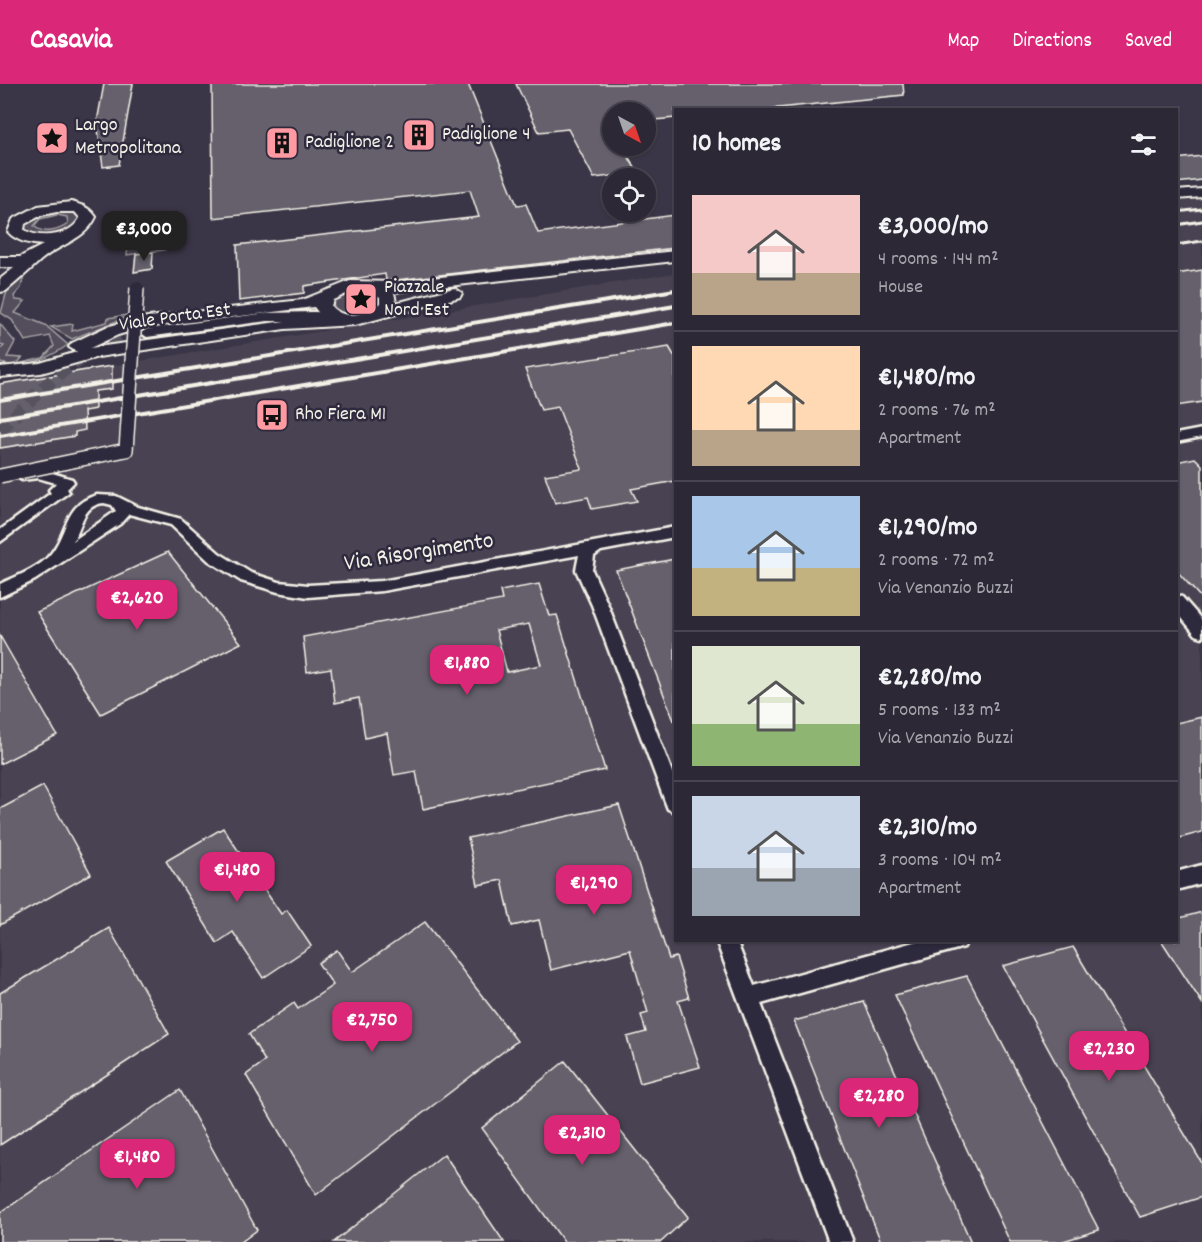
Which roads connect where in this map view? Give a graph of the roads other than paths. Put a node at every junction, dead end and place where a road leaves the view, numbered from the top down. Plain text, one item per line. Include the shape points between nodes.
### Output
1 (1202, 191) edge
2 (1179, 194) edge
3 (62, 237) junction
4 (29, 239) junction
5 (0, 253) edge
6 (39, 255) junction
7 (674, 256) edge
8 (0, 262) edge
9 (585, 267) junction
10 (371, 285) junction
11 (0, 287) edge
12 (137, 288) dead end
13 (324, 300) junction
14 (379, 313) junction
15 (271, 318) junction
16 (338, 318) junction
17 (147, 333) tunnel mouth
18 (8, 372) edge
19 (1202, 434) edge
20 (1178, 438) edge
21 (0, 476) edge
22 (0, 481) edge
23 (121, 504) junction
24 (76, 517) junction
25 (106, 526) junction
26 (187, 531) junction
27 (674, 532) edge
28 (0, 537) edge
29 (596, 547) junction
30 (52, 560) junction
31 (0, 591) edge
32 (1178, 603) edge
33 (1202, 631) edge
34 (674, 801) edge
35 (1202, 874) edge
36 (1178, 880) edge
37 (727, 942) edge
38 (950, 942) edge
39 (748, 998) junction
40 (841, 1242) edge

1 - 2 street
3 - 4 street
3 - 4 street via 83,227 86,212 59,207 31,213 15,227
3 - 6 street
4 - 5 street via 40,244 34,251 18,256
6 - 8 street via 21,262
6 - 11 street
7 - 9 street
9 - 10 street, Viale Porta Est via 396,287
9 - 14 street, Viale Porta Est via 475,287
10 - 13 street, Viale Porta Est via 350,285
10 - 14 street via 388,295 388,304
12 - 21 street, bridge via 126,450
13 - 15 street via 308,310
13 - 16 street via 326,312
13 - 18 street, Viale Porta Est via 305,306 131,324 44,363
14 - 16 street, Viale Porta Est via 362,319
15 - 16 street
15 - 17 street
16 - 18 street, Viale Porta Est via 96,352
19 - 20 street
22 - 28 street via 39,473 67,482 56,490 62,492
23 - 24 street, Via Risorgimento via 112,499 96,500 83,506
23 - 25 street via 121,516
23 - 26 street, Via Risorgimento via 172,519
24 - 25 street via 78,524 86,528
24 - 30 street via 71,533
25 - 26 street via 143,523
25 - 30 street
26 - 29 street, Via Risorgimento via 238,573 278,587 308,591 382,586
27 - 29 street, Via Risorgimento
29 - 34 street via 587,554 584,570
30 - 31 street
32 - 33 street
35 - 36 street
37 - 39 street
38 - 39 street
39 - 40 street

